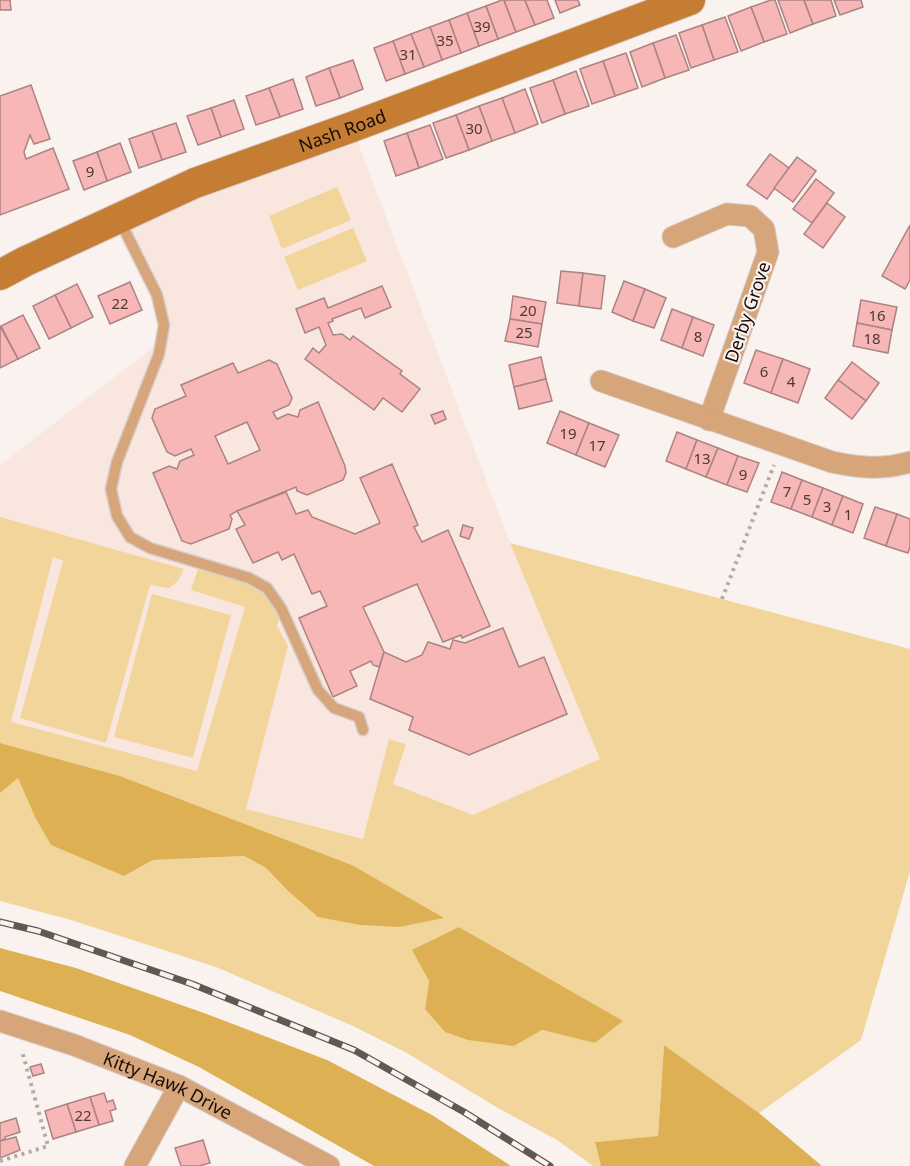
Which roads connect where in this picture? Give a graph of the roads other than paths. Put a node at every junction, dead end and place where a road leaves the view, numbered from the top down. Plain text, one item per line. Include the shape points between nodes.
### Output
1 (690, 0) edge
2 (119, 218) junction
3 (673, 237) dead end
4 (0, 275) edge
5 (601, 381) dead end
6 (709, 420) junction
7 (910, 462) edge
8 (363, 730) dead end
9 (0, 1021) edge
10 (179, 1086) junction
11 (135, 1166) edge
12 (329, 1166) edge

1 - 2 street, Nash Road via 195,183
2 - 4 street, Nash Road
2 - 8 lane via 157,295 164,325 159,354 117,462 111,489 117,516 130,537 150,548 249,578 267,588 281,608 318,690 334,708 358,717
3 - 6 street, Derby Grove via 727,214 750,216 764,230 768,252
5 - 6 street
6 - 7 street via 831,462 863,469
9 - 10 street, Kitty Hawk Drive
10 - 11 street
10 - 12 street, Kitty Hawk Drive

